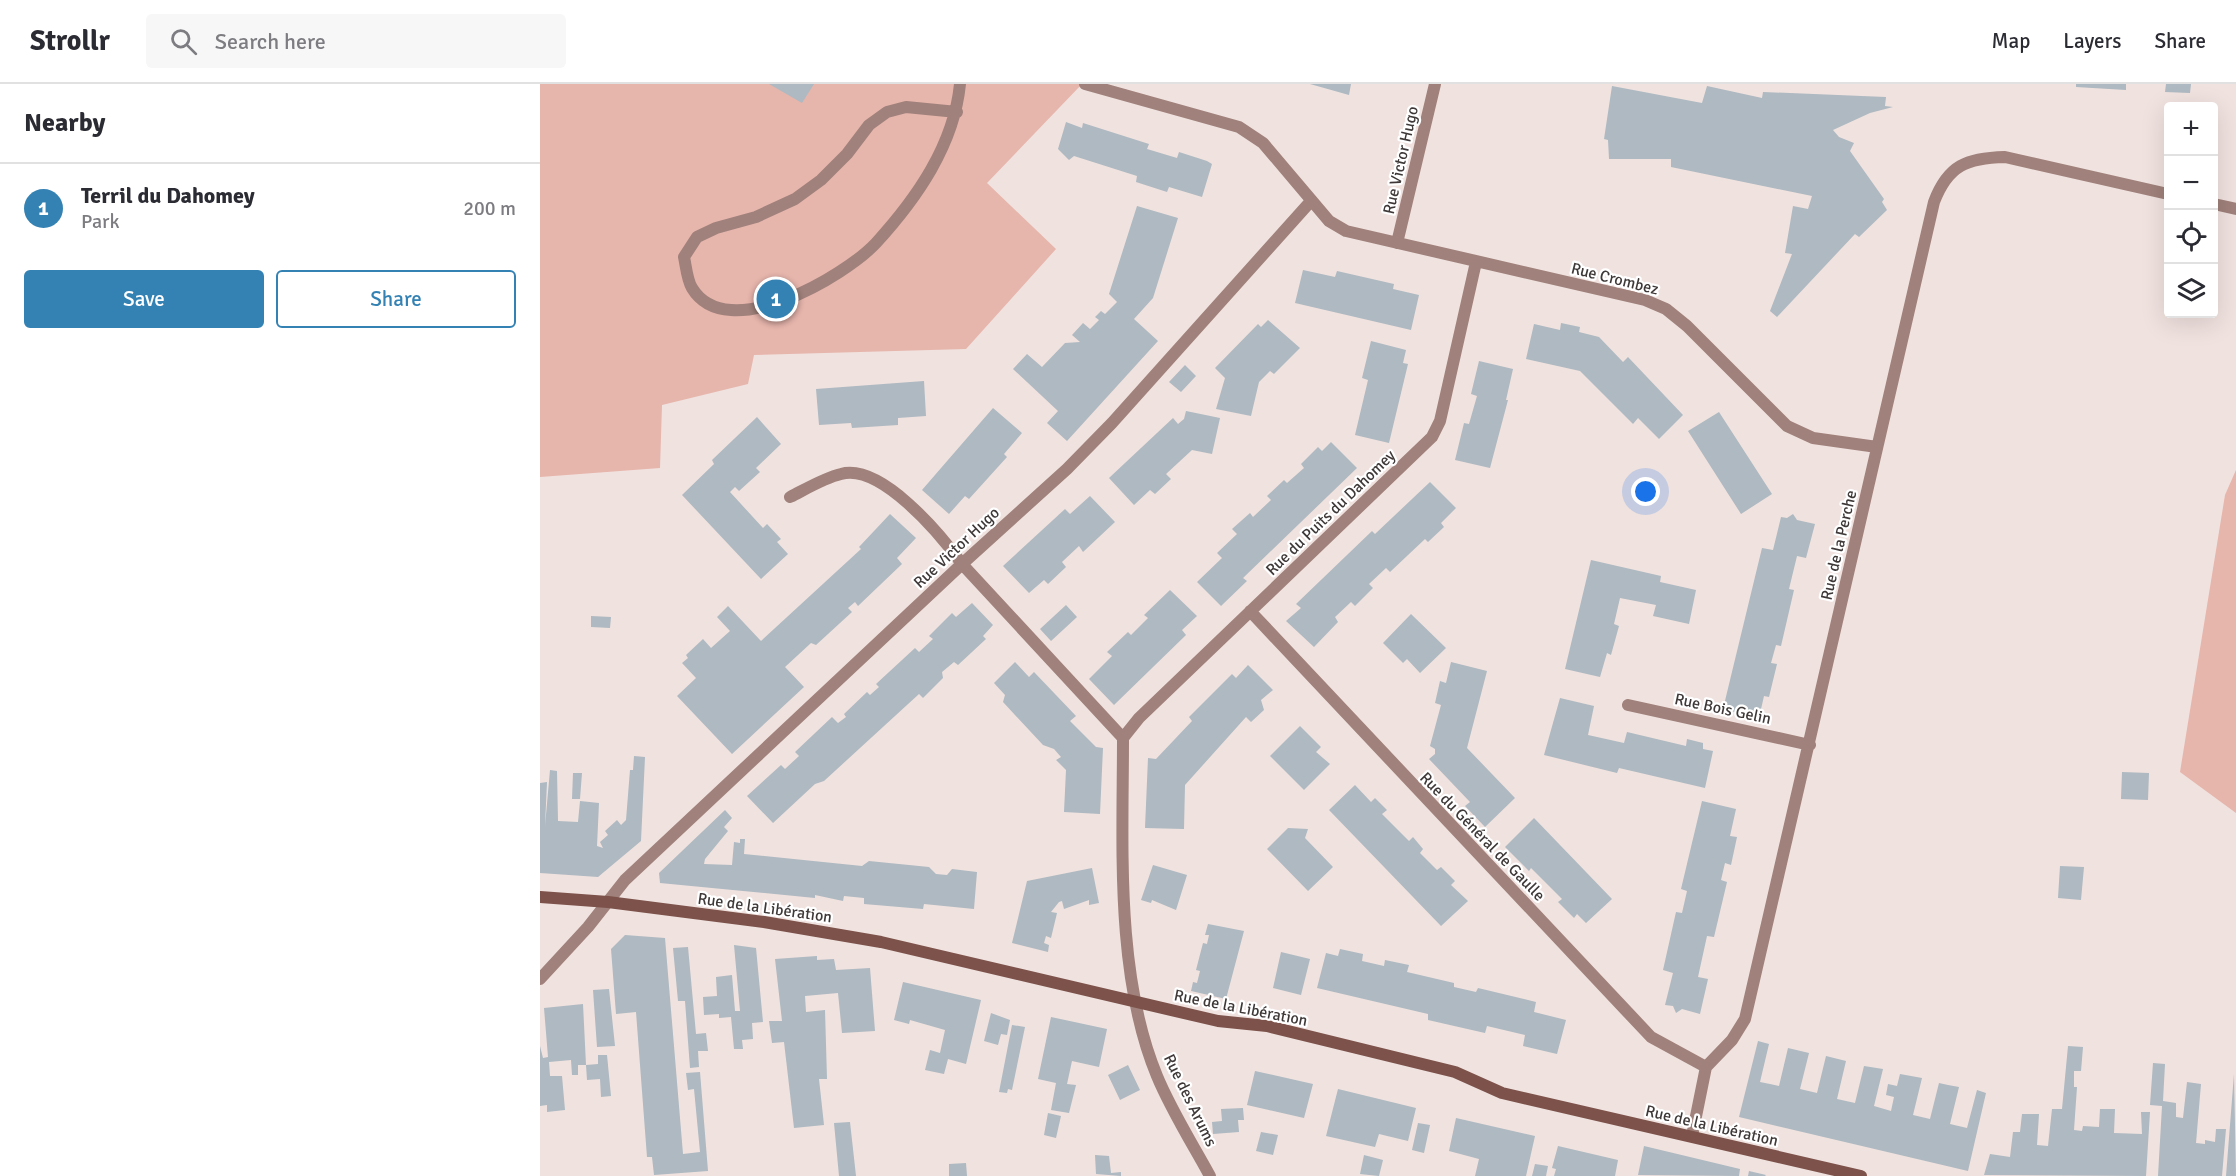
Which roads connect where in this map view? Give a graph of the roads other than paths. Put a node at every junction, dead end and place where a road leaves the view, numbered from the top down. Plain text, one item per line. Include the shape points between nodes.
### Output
1 (960, 84) edge
2 (1085, 84) edge
3 (1435, 84) edge
4 (957, 112) junction
5 (2164, 193) edge
6 (1311, 201) junction
7 (2218, 205) edge
8 (2236, 209) edge
9 (1397, 243) junction
10 (1476, 262) junction
11 (1877, 447) junction
12 (790, 497) dead end
13 (962, 564) junction
14 (1250, 611) junction
15 (1628, 705) dead end
16 (1123, 738) junction
17 (1810, 745) junction
18 (540, 897) edge
19 (608, 902) junction
20 (540, 979) edge
21 (1136, 1003) junction
22 (1706, 1067) junction
23 (1692, 1136) junction
24 (1210, 1176) edge
25 (1861, 1176) edge

1 - 4 street
2 - 6 street, Rue Crombez via 1239,127 1263,143
3 - 9 street, Rue Victor Hugo
4 - 4 street via 906,108 887,112 869,125 821,180 795,199 697,237 684,257 691,288 704,301 721,308 758,309 817,286 849,266 875,244 907,207 937,162
5 - 11 street, Rue de la Perche via 2005,158 1978,158 1959,165 1941,183 1934,202
6 - 9 street, Rue Crombez via 1329,221 1346,231
6 - 13 street, Rue Victor Hugo via 1112,423
7 - 8 street
9 - 10 street, Rue Crombez
10 - 11 street, Rue Crombez via 1645,300 1666,309 1787,426 1813,438
10 - 14 street, Rue du Puits du Dahomey via 1440,421 1432,437
11 - 17 street, Rue de la Perche
12 - 13 street via 841,474 861,473 882,482 943,538
13 - 16 street
13 - 19 street, Rue Victor Hugo via 625,880
14 - 16 street, Rue du Puits du Dahomey via 1138,718
14 - 22 street, Rue du Général de Gaulle via 1651,1037
15 - 17 street, Rue Bois Gelin
16 - 21 street via 1124,915
17 - 22 street, Rue de la Perche via 1745,1019 1732,1040
18 - 19 main road, Rue de la Libération
19 - 20 street, Rue Victor Hugo
19 - 21 main road, Rue de la Libération via 881,942
21 - 23 main road, Rue de la Libération via 1218,1021 1268,1026 1455,1072 1502,1093
21 - 24 street, Rue des Arums via 1156,1075
22 - 23 street
23 - 25 main road, Rue de la Libération

